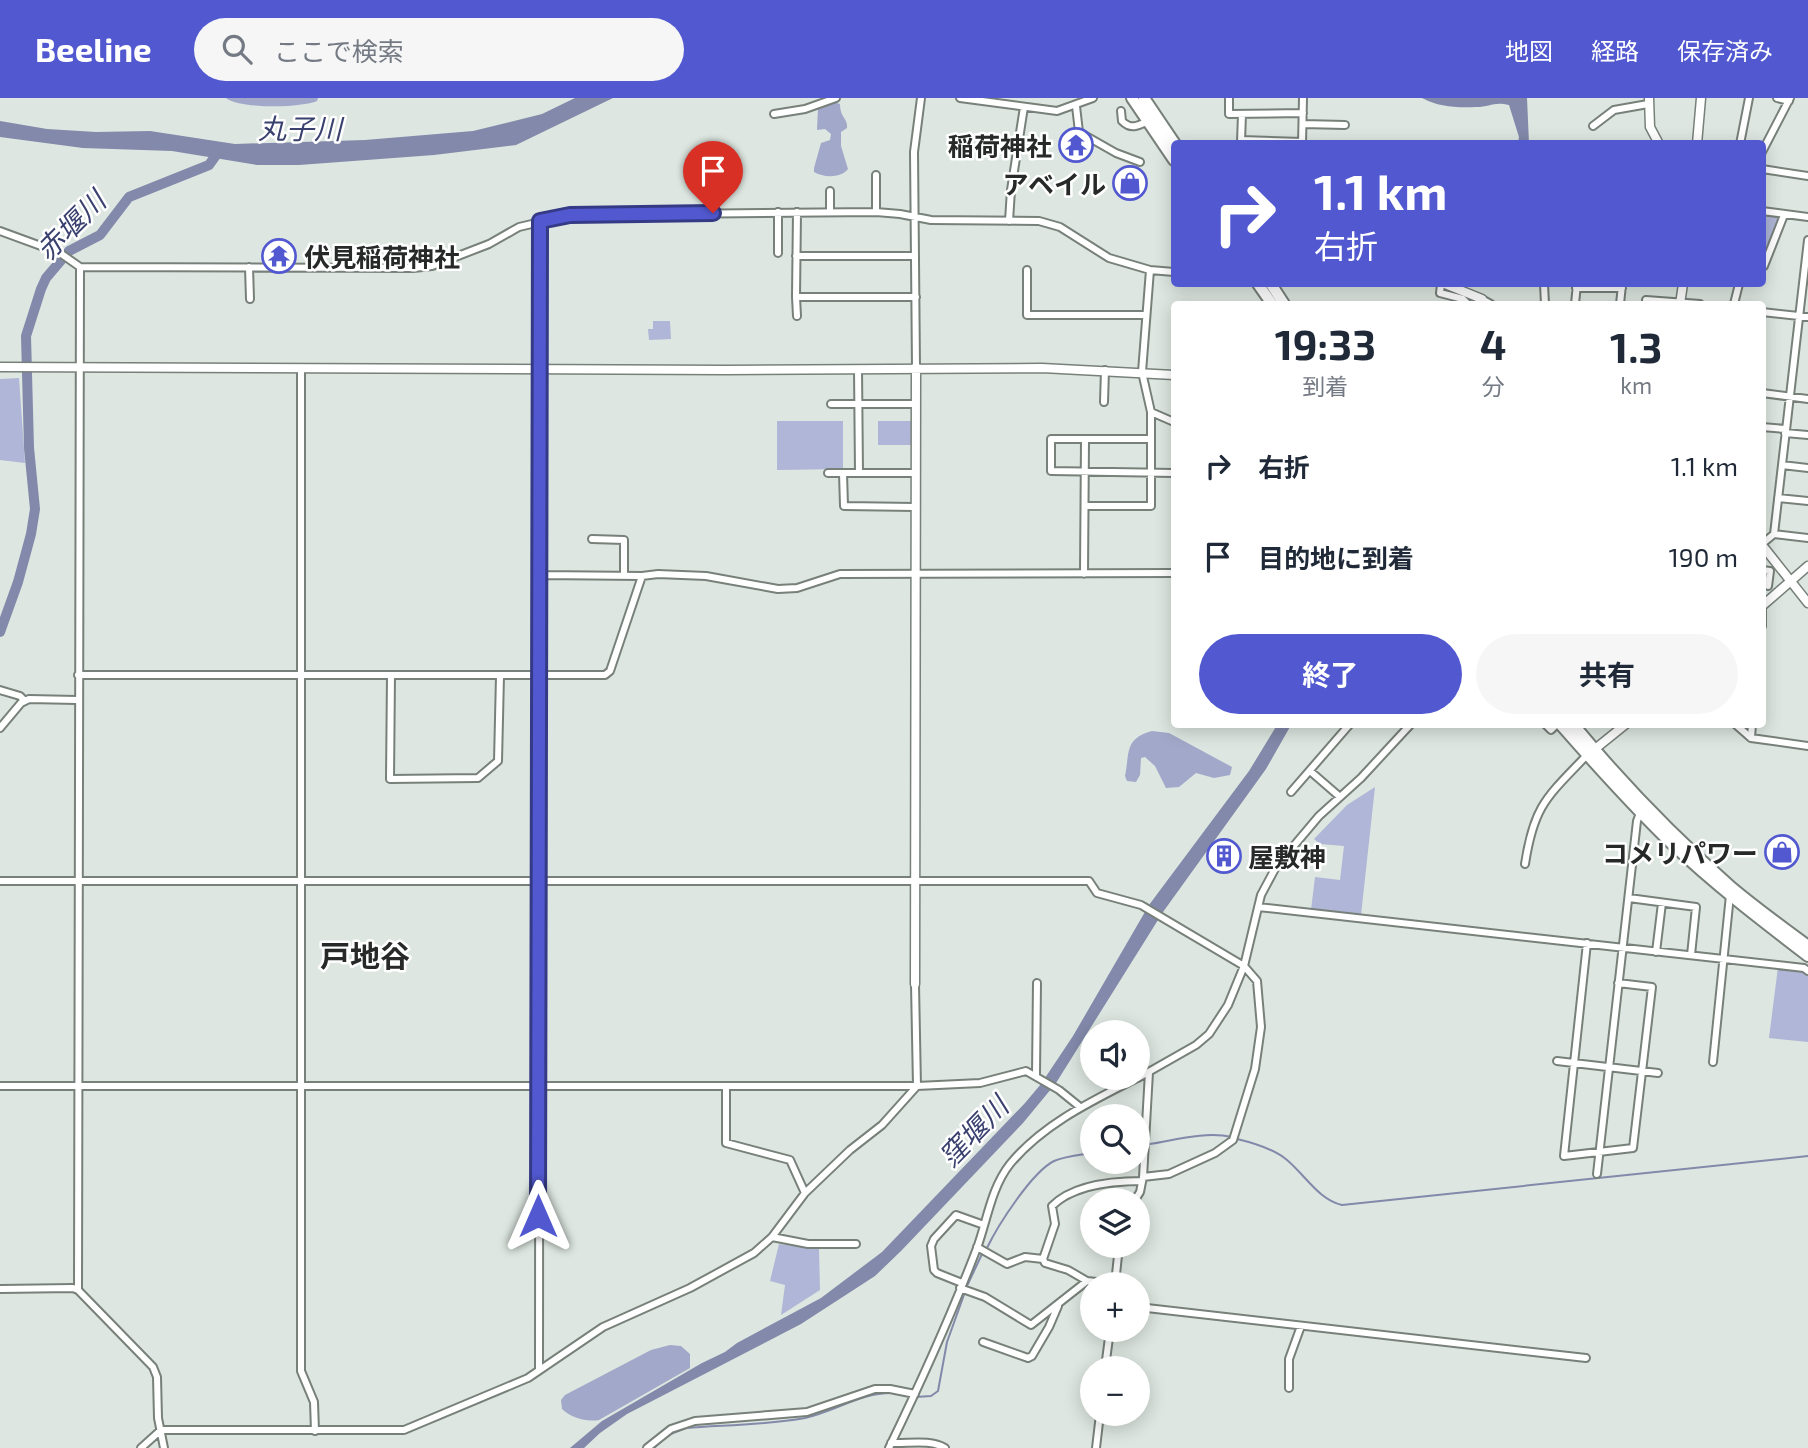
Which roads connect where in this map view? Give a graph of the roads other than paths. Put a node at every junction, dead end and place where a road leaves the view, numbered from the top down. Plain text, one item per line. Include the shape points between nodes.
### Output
1 (836, 98) edge
2 (921, 98) edge
3 (960, 98) edge
4 (1093, 98) edge
5 (1229, 98) edge
6 (1303, 98) edge
7 (1701, 98) edge
8 (1749, 98) edge
9 (1777, 98) edge
10 (1137, 99) edge
11 (1790, 100) edge
12 (1649, 101) edge
13 (1076, 106) junction
14 (1024, 107) junction
15 (1121, 111) dead end
16 (1303, 113) junction
17 (774, 114) dead end
18 (1242, 114) junction
19 (1148, 121) junction
20 (1303, 124) junction
21 (1345, 125) dead end
22 (1593, 126) dead end
23 (1172, 140) edge
24 (1241, 140) edge
25 (1302, 140) edge
26 (1657, 140) edge
27 (1697, 140) edge
28 (1741, 140) edge
29 (1766, 145) edge
30 (1171, 156) edge
31 (1140, 162) dead end
32 (1766, 170) edge
33 (876, 174) dead end
34 (1808, 176) edge
35 (830, 191) dead end
36 (778, 212) junction
37 (797, 212) junction
38 (830, 212) junction
39 (876, 212) junction
40 (1766, 212) edge
41 (1784, 215) junction
42 (915, 216) junction
43 (1808, 217) edge
44 (540, 221) junction
45 (1009, 221) junction
46 (0, 231) edge
47 (1808, 240) edge
48 (1807, 249) edge
49 (778, 253) dead end
50 (796, 256) junction
51 (915, 256) junction
52 (1766, 261) edge
53 (79, 267) junction
54 (249, 267) junction
55 (1027, 270) dead end
56 (1150, 270) junction
57 (1171, 272) edge
58 (1442, 287) edge
59 (1451, 287) edge
60 (796, 297) junction
61 (916, 297) junction
62 (250, 299) dead end
63 (1482, 299) joint
64 (1465, 301) edge
65 (1486, 301) edge
66 (1766, 313) edge
67 (797, 316) dead end
68 (1146, 316) junction
69 (1799, 317) junction
70 (1808, 317) edge
71 (0, 367) edge
72 (916, 367) junction
73 (79, 368) junction
74 (301, 369) junction
75 (540, 369) junction
76 (858, 369) junction
77 (1105, 370) junction
78 (1142, 372) junction
79 (1171, 375) edge
80 (1766, 394) edge
81 (1790, 397) junction
82 (1808, 399) edge
83 (1104, 402) dead end
84 (831, 404) dead end
85 (858, 404) junction
86 (915, 404) junction
87 (1151, 412) junction
88 (1171, 421) edge
89 (1766, 427) edge
90 (1785, 431) junction
91 (1808, 435) edge
92 (1085, 439) junction
93 (1151, 439) junction
94 (1782, 465) junction
95 (1808, 468) edge
96 (1086, 472) junction
97 (828, 473) dead end
98 (843, 473) junction
99 (859, 473) junction
100 (915, 473) junction
101 (1151, 473) junction
102 (1171, 473) edge
103 (1778, 498) junction
104 (1808, 501) edge
105 (1085, 506) junction
106 (915, 507) junction
107 (1774, 534) junction
108 (1808, 538) edge
109 (592, 539) dead end
110 (1766, 541) edge
111 (1766, 549) edge
112 (1808, 566) edge
113 (1766, 570) edge
114 (1171, 573) edge
115 (915, 574) junction
116 (1084, 574) junction
117 (540, 575) junction
118 (624, 576) junction
119 (642, 576) junction
120 (1790, 582) junction
121 (1768, 586) dead end
122 (1808, 603) edge
123 (1766, 604) edge
124 (78, 675) junction
125 (391, 675) junction
126 (301, 676) junction
127 (500, 676) junction
128 (539, 676) junction
129 (0, 690) edge
130 (77, 699) junction
131 (25, 701) junction
132 (0, 728) edge
133 (1346, 728) edge
134 (1408, 728) edge
135 (1564, 728) edge
136 (1576, 728) edge
137 (1621, 728) edge
138 (1740, 728) edge
139 (1752, 728) edge
140 (1751, 738) junction
141 (1808, 746) edge
142 (1591, 752) junction
143 (1310, 771) junction
144 (1291, 792) dead end
145 (1340, 797) junction
146 (1640, 813) junction
147 (1525, 864) dead end
148 (301, 880) junction
149 (0, 881) edge
150 (78, 881) junction
151 (539, 881) junction
152 (915, 881) junction
153 (1730, 895) junction
154 (1629, 898) junction
155 (1662, 903) junction
156 (1258, 907) junction
157 (1587, 943) junction
158 (1808, 946) edge
159 (1622, 947) junction
160 (1656, 951) junction
161 (1691, 955) junction
162 (1808, 956) edge
163 (1724, 958) junction
164 (1244, 966) junction
165 (1808, 971) edge
166 (1037, 983) dead end
167 (1618, 983) junction
168 (915, 984) joint
169 (1557, 1061) dead end
170 (1713, 1062) dead end
171 (1574, 1063) junction
172 (1609, 1067) junction
173 (1150, 1071) edge
174 (1642, 1071) junction
175 (1658, 1073) dead end
176 (1037, 1075) junction
177 (0, 1086) edge
178 (78, 1086) junction
179 (726, 1086) junction
180 (916, 1086) junction
181 (300, 1087) junction
182 (539, 1087) junction
183 (1113, 1090) edge
184 (1148, 1090) edge
185 (1086, 1104) edge
186 (1080, 1107) joint
187 (1599, 1152) junction
188 (1597, 1174) dead end
189 (1142, 1179) junction
190 (1141, 1188) edge
191 (805, 1194) junction
192 (984, 1225) junction
193 (772, 1237) junction
194 (856, 1244) dead end
195 (977, 1247) junction
196 (1043, 1259) junction
197 (1080, 1277) edge
198 (1080, 1287) edge
199 (964, 1288) junction
200 (0, 1289) edge
201 (78, 1290) junction
202 (1059, 1304) junction
203 (1150, 1308) edge
204 (1301, 1326) junction
205 (984, 1342) dead end
206 (1586, 1357) dead end
207 (539, 1369) junction
208 (1289, 1388) dead end
209 (913, 1397) junction
210 (1099, 1426) edge
211 (161, 1430) junction
212 (314, 1431) junction
213 (890, 1446) edge
214 (141, 1448) edge
215 (164, 1448) edge
216 (647, 1448) edge
217 (945, 1448) edge
218 (1096, 1448) edge

1 - 17 street
2 - 42 street via 914,152
3 - 14 street
4 - 13 street
5 - 18 street via 1229,114
6 - 16 street
7 - 27 street
8 - 28 street
9 - 11 street
10 - 19 highway
10 - 23 highway
11 - 29 street
12 - 22 street via 1614,110
12 - 26 street via 1650,127
13 - 14 street via 1057,111
13 - 31 street via 1079,132
14 - 45 street
15 - 19 street via 1122,121 1129,127
16 - 18 street
16 - 20 street
18 - 24 street
19 - 30 highway
20 - 21 street
20 - 25 street
32 - 34 street
33 - 39 street
35 - 38 street
36 - 37 street
36 - 44 street via 570,215
36 - 49 street
37 - 38 street
37 - 50 street
38 - 39 street
39 - 42 street
40 - 41 street
41 - 43 street
41 - 52 street
42 - 45 street
42 - 51 street
44 - 54 street via 432,266
44 - 75 street
45 - 56 street via 1048,223 1109,258
46 - 53 street via 60,253
47 - 48 street
48 - 69 street
50 - 51 street
50 - 60 street
51 - 61 street
53 - 54 street
53 - 73 street
54 - 62 street
55 - 68 street via 1027,315
56 - 57 street
56 - 68 street
58 - 64 street via 1440,293
59 - 63 street
60 - 61 street
60 - 67 street
61 - 72 street
63 - 65 street
66 - 69 street
68 - 78 street
69 - 70 street
69 - 81 street
71 - 73 street
72 - 76 street
72 - 77 street
72 - 86 street
73 - 74 street
73 - 124 street
74 - 75 street
74 - 126 street
75 - 76 street
75 - 117 street
76 - 85 street
77 - 78 street
77 - 83 street
78 - 79 street
78 - 87 street
80 - 81 street
81 - 82 street
81 - 90 street
84 - 85 street
85 - 86 street
85 - 99 street
86 - 100 street
87 - 88 street
87 - 93 street
89 - 90 street
90 - 91 street
90 - 94 street
92 - 93 street
92 - 96 street
92 - 96 street via 1051,439 1051,471
93 - 101 street
94 - 95 street
94 - 103 street
96 - 101 street
96 - 105 street
97 - 98 street
98 - 99 street
98 - 106 street via 844,506
99 - 100 street
100 - 106 street
101 - 102 street
101 - 105 street via 1151,506
103 - 104 street
103 - 107 street
105 - 116 street
106 - 115 street
107 - 108 street
107 - 110 street
109 - 118 street via 624,540
111 - 120 street
112 - 120 street
113 - 121 street via 1770,571
114 - 116 street
115 - 116 street
115 - 119 street via 840,574 778,589 725,578
115 - 152 street
117 - 118 street
117 - 128 street
118 - 119 street
119 - 128 street via 610,671 605,675
120 - 122 street
120 - 123 street
124 - 126 street
124 - 130 street
125 - 126 street
125 - 127 street
125 - 127 street via 390,779 478,778 498,761
126 - 148 street
127 - 128 street
128 - 151 street
129 - 131 street
130 - 131 street
130 - 150 street
131 - 132 street
133 - 143 street
134 - 145 street
135 - 142 highway
136 - 142 highway
137 - 142 street
138 - 140 street
139 - 140 street
140 - 141 street
142 - 146 highway
142 - 147 street via 1539,808
142 - 158 highway via 1730,886
143 - 144 street
143 - 145 street
145 - 156 street via 1276,867
146 - 153 highway
146 - 154 street
148 - 150 street
148 - 151 street
148 - 181 street
149 - 150 street
150 - 178 street
151 - 152 street
151 - 182 street
152 - 164 street via 1088,881 1097,893 1141,905
152 - 168 street
153 - 162 highway
153 - 163 street
154 - 155 street
154 - 159 street
155 - 160 street
155 - 161 street via 1696,907
156 - 157 street
156 - 164 street
157 - 159 street
157 - 171 street
159 - 160 street
159 - 167 street
160 - 161 street
161 - 163 street
163 - 165 street
163 - 170 street
164 - 173 street via 1228,1005 1209,1034
164 - 189 street via 1256,981 1261,1027 1255,1069 1235,1137 1215,1153 1170,1174
166 - 176 street
167 - 172 street
167 - 174 street via 1652,987
168 - 180 street
169 - 171 street
171 - 172 street
171 - 187 street via 1564,1156
172 - 174 street
172 - 187 street
174 - 175 street
174 - 187 street via 1633,1148
176 - 180 street via 1026,1070 980,1083
176 - 186 street
177 - 178 street
178 - 181 street
178 - 201 street
179 - 180 street
179 - 182 street
179 - 191 street via 726,1143 790,1160
180 - 191 street via 882,1125
181 - 182 street
181 - 212 street via 301,1371 314,1402
182 - 207 street
183 - 185 street
184 - 189 street
186 - 192 street via 1009,1165
187 - 188 street
189 - 190 street
189 - 196 street via 1111,1181 1060,1199 1052,1206 1055,1224
191 - 193 street
192 - 195 street
192 - 199 street via 956,1215 932,1246 933,1269
193 - 194 street via 808,1244
193 - 207 street via 726,1270 603,1327
195 - 196 street via 1007,1264 1026,1257
195 - 199 street
196 - 197 street
198 - 202 street
199 - 202 street via 1028,1325
199 - 209 street
200 - 201 street
201 - 211 street via 153,1367
202 - 205 street via 1032,1356
203 - 204 street
204 - 206 street
204 - 208 street via 1289,1359
207 - 212 street via 528,1378 404,1430
209 - 213 street
209 - 216 street via 875,1389 807,1412 695,1421 671,1429
210 - 218 street
211 - 212 street
211 - 214 street
211 - 215 street
213 - 217 street via 926,1443

